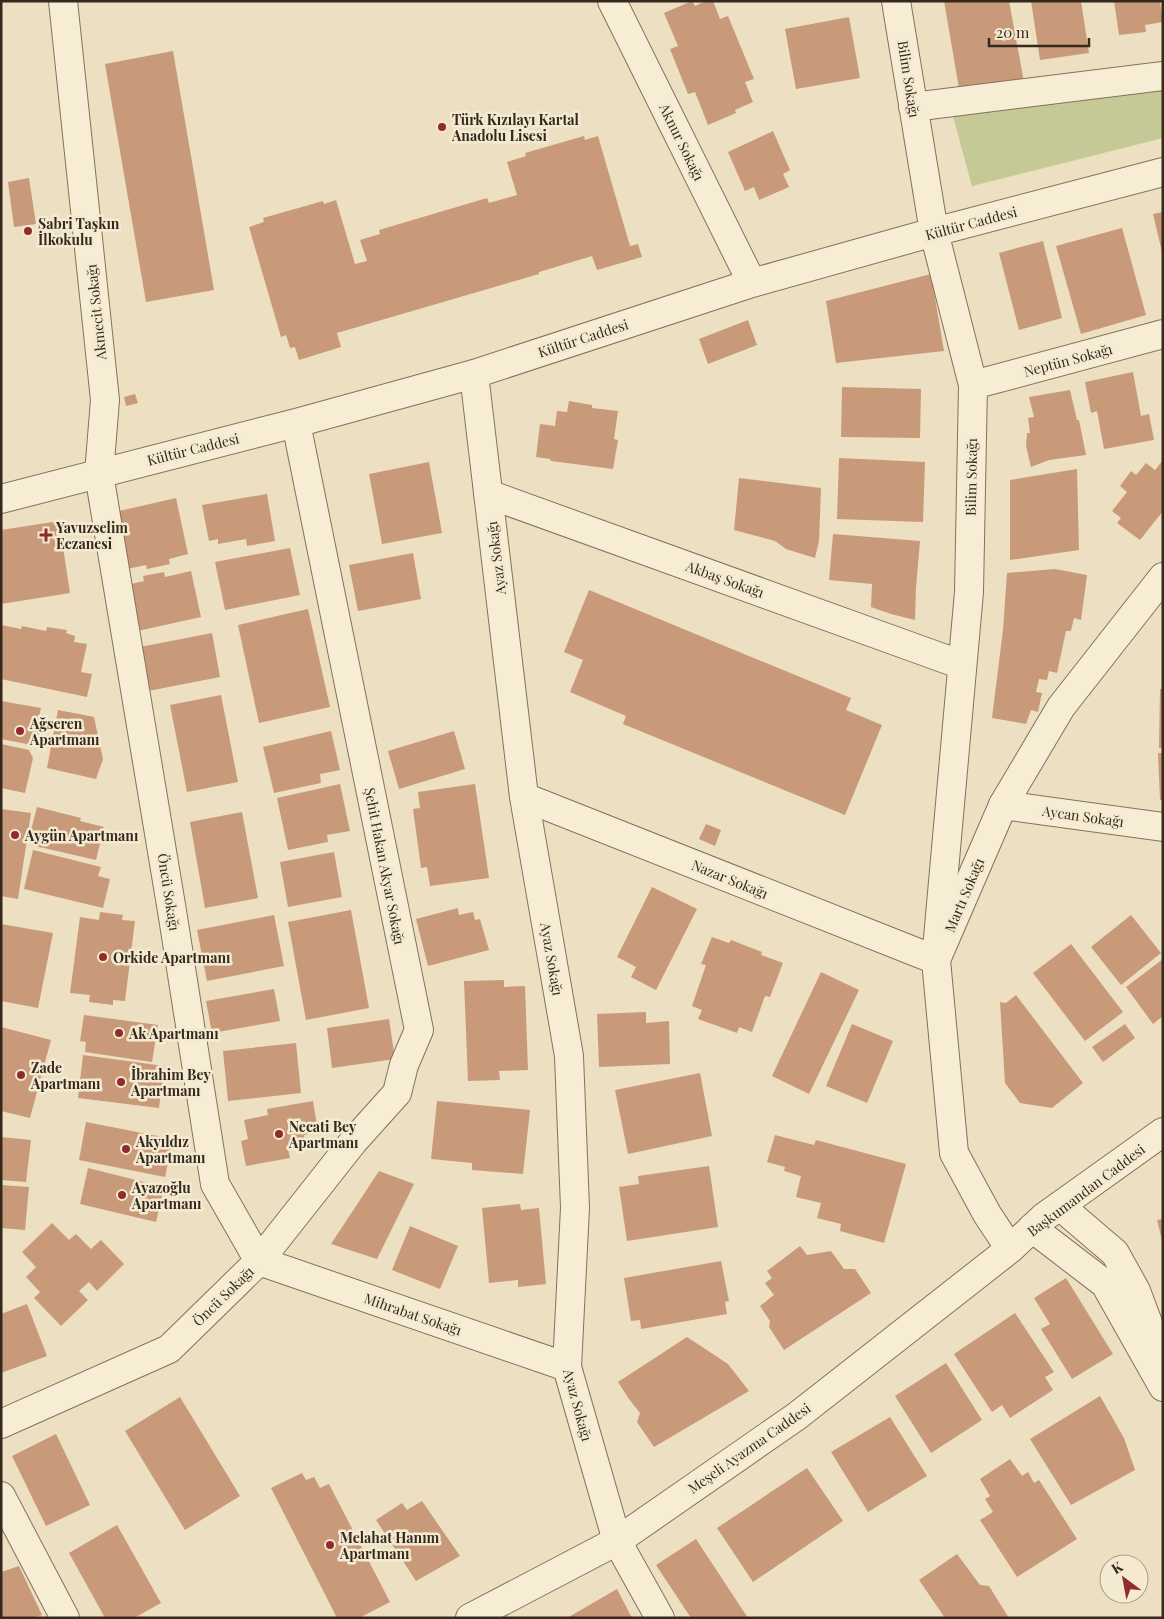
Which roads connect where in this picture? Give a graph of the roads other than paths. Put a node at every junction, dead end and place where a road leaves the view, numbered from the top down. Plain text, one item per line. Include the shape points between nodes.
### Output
1 (63, 1) edge
2 (612, 1) edge
3 (896, 1) edge
4 (1163, 76) edge
5 (913, 107) junction
6 (1163, 172) edge
7 (934, 232) junction
8 (752, 283) junction
9 (1163, 334) edge
10 (474, 374) junction
11 (973, 385) junction
12 (296, 424) junction
13 (99, 474) junction
14 (488, 494) junction
15 (1, 499) edge
16 (1163, 578) edge
17 (962, 665) junction
18 (524, 797) junction
19 (1003, 805) junction
20 (1163, 827) edge
21 (936, 960) junction
22 (1163, 1132) edge
23 (1060, 1206) junction
24 (1032, 1228) junction
25 (1010, 1249) junction
26 (259, 1261) junction
27 (1163, 1361) edge
28 (566, 1367) junction
29 (1163, 1387) edge
30 (1, 1424) edge
31 (1, 1496) edge
32 (9, 1528) edge
33 (617, 1541) junction
34 (65, 1618) edge
35 (470, 1618) edge
36 (660, 1618) edge

1 - 13 street, Akmecit Sokağı via 105,400
2 - 8 street, Aknur Sokağı
3 - 5 street, Bilim Sokağı
4 - 5 street
5 - 7 street, Bilim Sokağı
6 - 7 street, Kültür Caddesi
7 - 8 street, Kültür Caddesi
7 - 11 street, Bilim Sokağı
8 - 10 street, Kültür Caddesi
9 - 11 street, Neptün Sokağı
10 - 12 street, Kültür Caddesi
10 - 14 street, Ayaz Sokağı
11 - 17 street, Bilim Sokağı via 969,592
12 - 13 street, Kültür Caddesi
12 - 26 street, Şehit Hakan Akyar Sokağı via 419,1030 404,1065 397,1093 353,1142
13 - 15 street, Kültür Caddesi
13 - 26 street, Öncü Sokağı via 215,1184
14 - 17 street, Akbaş Sokağı
14 - 18 street, Ayaz Sokağı
16 - 19 street, Martı Sokağı via 1061,708
17 - 21 street, Bilim Sokağı
18 - 21 street, Nazar Sokağı
18 - 28 street, Ayaz Sokağı via 569,1056 575,1208
19 - 20 street, Aycan Sokağı
19 - 21 street, Martı Sokağı
21 - 25 street, Martı Sokağı via 954,1153
22 - 23 street, Başkumandan Caddesi
23 - 24 street, Başkumandan Caddesi
23 - 27 street via 1115,1253 1136,1291
24 - 25 street, Başkumandan Caddesi
24 - 29 street via 1105,1284
25 - 33 street, Meşeli Ayazma Caddesi via 797,1416
26 - 28 street, Mihrabat Sokağı
26 - 30 street, Öncü Sokağı via 169,1349
28 - 33 street, Ayaz Sokağı
31 - 32 street
32 - 34 street
33 - 35 street, Meşeli Ayazma Caddesi
33 - 36 street, Ayaz Sokağı

